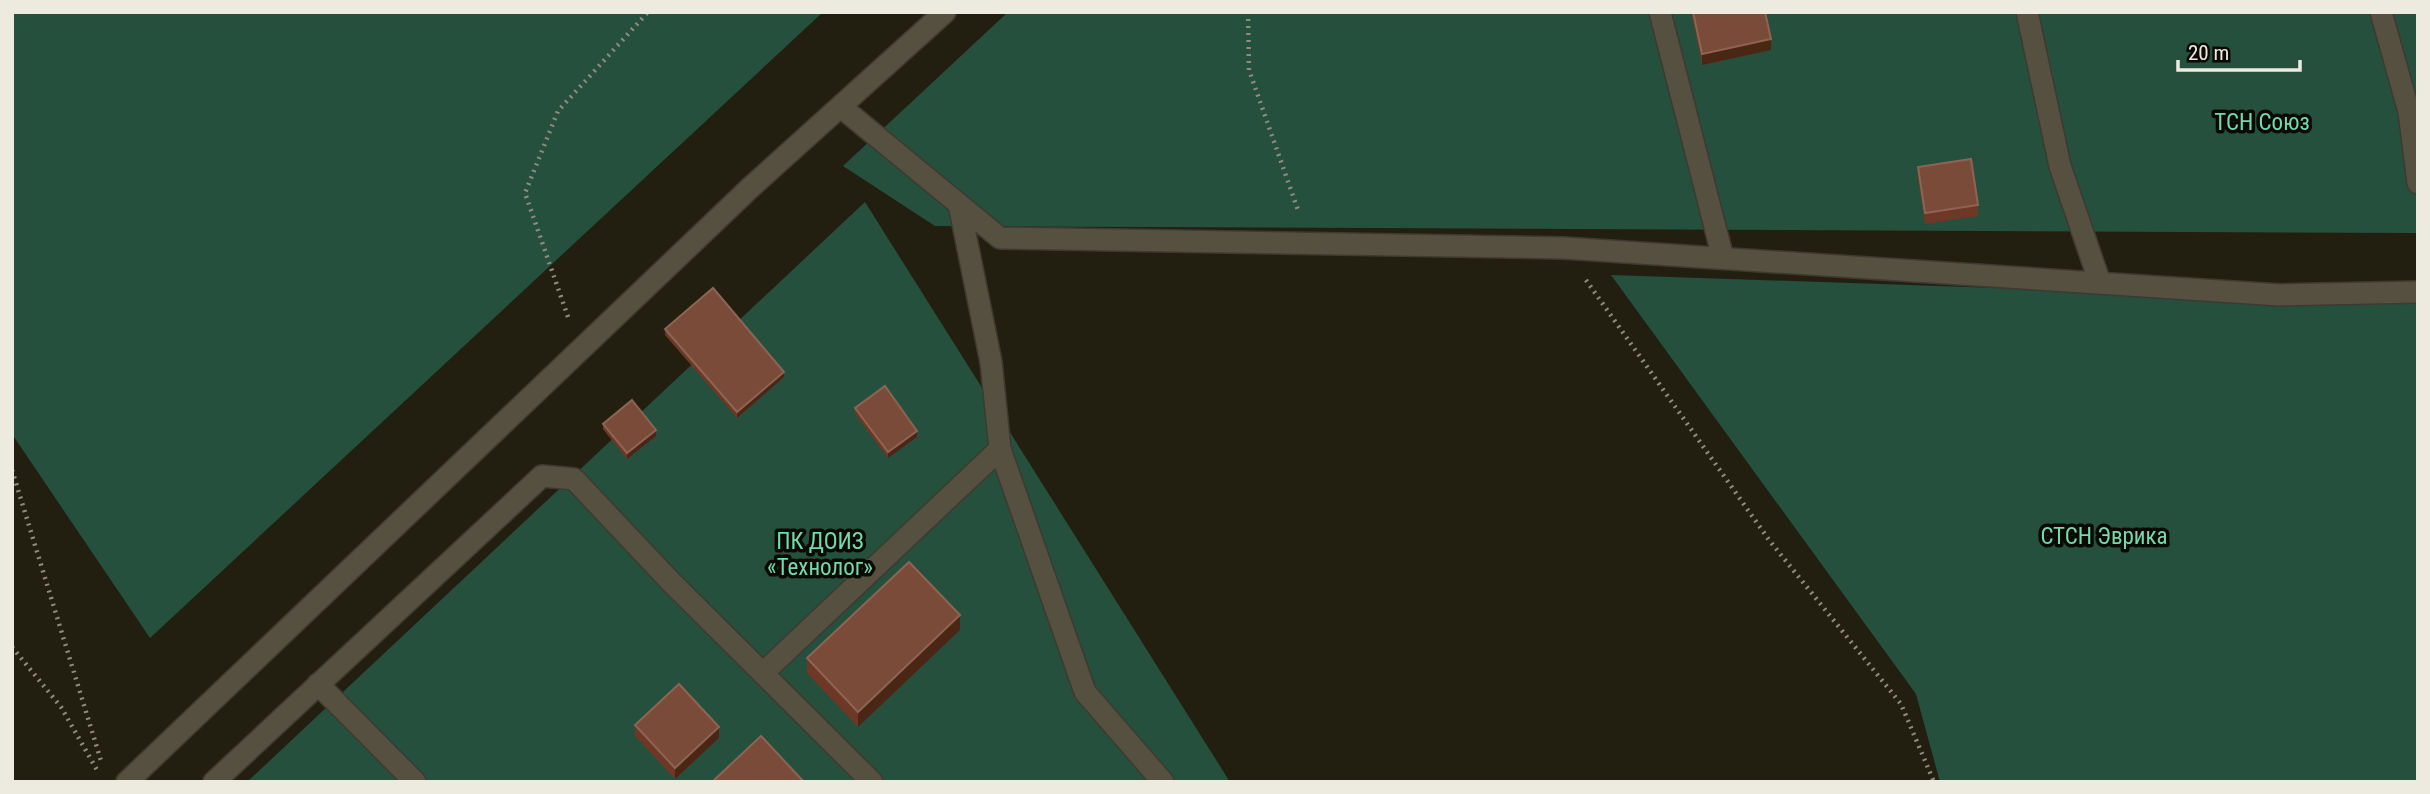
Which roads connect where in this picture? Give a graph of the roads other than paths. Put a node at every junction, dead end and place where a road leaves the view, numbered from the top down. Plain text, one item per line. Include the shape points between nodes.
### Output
1 (945, 12) edge
2 (1660, 12) edge
3 (2027, 12) edge
4 (2381, 12) edge
5 (841, 107) junction
6 (2418, 183) edge
7 (958, 204) junction
8 (1723, 258) junction
9 (2099, 283) junction
10 (2418, 292) edge
11 (1000, 449) junction
12 (763, 673) junction
13 (318, 684) junction
14 (127, 782) edge
15 (214, 782) edge
16 (415, 782) edge
17 (872, 782) edge
18 (1163, 782) edge

1 - 5 street
2 - 8 street
3 - 9 street via 2060,166
4 - 6 street via 2409,112
5 - 7 street
5 - 14 street via 750,188
7 - 8 street via 1000,238 1564,248
7 - 11 street via 991,362
8 - 9 street
9 - 10 street via 2280,295
11 - 12 street
11 - 18 street via 1085,692
12 - 13 street via 574,479 542,476
12 - 17 street
13 - 15 street
13 - 16 street

